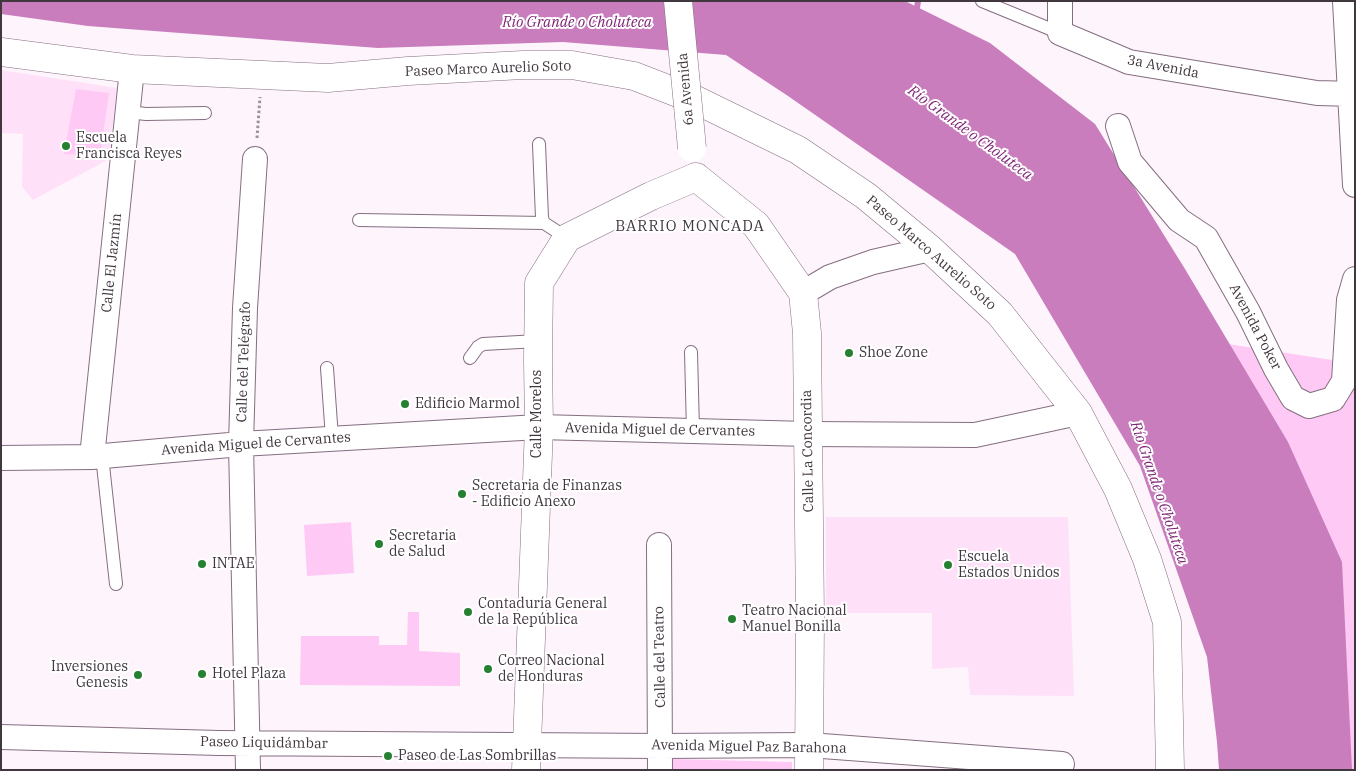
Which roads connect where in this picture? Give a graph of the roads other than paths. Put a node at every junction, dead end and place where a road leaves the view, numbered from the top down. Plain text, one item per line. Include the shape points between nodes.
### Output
1 (678, 1) edge
2 (982, 1) edge
3 (1060, 1) edge
4 (1345, 1) edge
5 (1060, 33) junction
6 (1, 52) edge
7 (132, 69) junction
8 (1352, 94) edge
9 (128, 112) junction
10 (205, 113) dead end
11 (1118, 126) dead end
12 (538, 144) dead end
13 (255, 159) road end
14 (696, 177) junction
15 (1355, 185) edge
16 (360, 220) dead end
17 (544, 223) junction
18 (567, 238) junction
19 (930, 249) junction
20 (1355, 279) edge
21 (803, 293) junction
22 (538, 341) junction
23 (691, 352) dead end
24 (470, 358) dead end
25 (327, 368) dead end
26 (1078, 413) junction
27 (539, 427) junction
28 (693, 431) junction
29 (808, 434) junction
30 (332, 438) junction
31 (241, 444) junction
32 (97, 456) junction
33 (1, 458) edge
34 (659, 545) dead end
35 (116, 584) dead end
36 (1, 737) edge
37 (247, 743) junction
38 (661, 746) junction
39 (526, 757) edge
40 (809, 757) edge
41 (1062, 764) dead end
42 (248, 770) edge
43 (660, 770) edge
44 (1170, 770) edge

1 - 14 street, 6a Avenida, bridge
2 - 5 lane, 3a Avenida
3 - 5 street
4 - 8 street
5 - 8 street, 3a Avenida via 1129,62 1317,93
6 - 7 street, Paseo Marco Aurelio Soto
7 - 9 street, Calle El Jazmín
7 - 19 street, Paseo Marco Aurelio Soto via 328,78 523,64 572,64 634,76 696,100 798,150 866,196
8 - 15 street
9 - 10 lane
9 - 32 street, Calle El Jazmín
11 - 20 street, Avenida Poker via 1130,162 1179,220 1206,238 1293,398 1309,406 1333,399 1344,381 1349,300
12 - 17 lane
13 - 31 street, Calle del Telégrafo via 245,308
14 - 18 street
14 - 21 street, Calle La Concordia via 756,225
16 - 17 lane
17 - 18 lane
18 - 22 street, Calle Morelos via 539,283
19 - 21 street via 873,262 830,277
19 - 26 street, Paseo Marco Aurelio Soto via 1000,314
21 - 29 street, Calle La Concordia via 807,333
22 - 24 lane via 483,344
22 - 27 street, Calle Morelos
23 - 28 lane
25 - 30 lane
26 - 29 street, Avenida Miguel de Cervantes via 975,435
26 - 44 street, Paseo Marco Aurelio Soto via 1118,489 1147,559 1167,622
27 - 28 street, Avenida Miguel de Cervantes
27 - 30 street, Avenida Miguel de Cervantes
27 - 39 street, Calle Morelos
28 - 29 street, Avenida Miguel de Cervantes
29 - 40 street, Calle La Concordia
30 - 31 street, Avenida Miguel de Cervantes
31 - 32 street, Avenida Miguel de Cervantes
31 - 37 street, Calle del Telégrafo
32 - 33 street, Avenida Miguel de Cervantes
32 - 35 lane
34 - 38 street, Calle del Teatro
36 - 37 street, Paseo Liquidámbar
37 - 39 street, Paseo Liquidámbar
37 - 42 street, Calle del Telégrafo
38 - 39 street, Avenida Miguel Paz Barahona
38 - 40 street, Avenida Miguel Paz Barahona
38 - 43 street, Calle del Teatro
40 - 41 street, Avenida Miguel Paz Barahona

